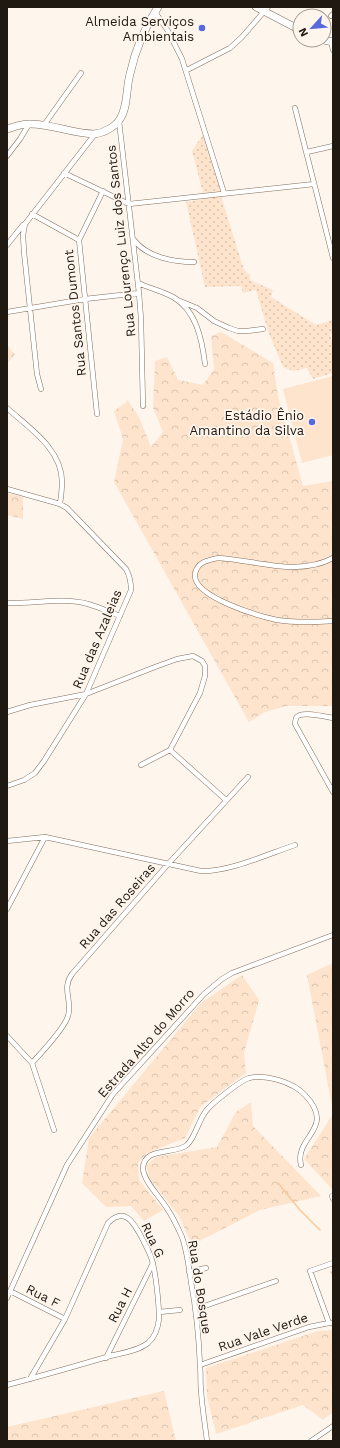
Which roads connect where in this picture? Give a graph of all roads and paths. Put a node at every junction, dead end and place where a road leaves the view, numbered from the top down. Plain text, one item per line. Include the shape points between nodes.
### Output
1 (256, 7) edge
2 (156, 9) edge
3 (266, 9) edge
4 (292, 25) edge
5 (187, 70) junction
6 (80, 73) dead end
7 (295, 108) dead end
8 (119, 121) junction
9 (29, 124) junction
10 (44, 126) junction
11 (7, 129) edge
12 (95, 134) junction
13 (333, 146) edge
14 (306, 152) junction
15 (7, 156) edge
16 (64, 173) junction
17 (314, 184) junction
18 (103, 191) junction
19 (224, 194) junction
20 (129, 204) junction
21 (32, 214) junction
22 (24, 224) junction
23 (133, 238) junction
24 (79, 240) junction
25 (331, 242) edge
26 (7, 245) edge
27 (333, 258) edge
28 (194, 262) dead end
29 (138, 284) junction
30 (139, 293) junction
31 (85, 299) junction
32 (178, 300) junction
33 (30, 308) junction
34 (7, 312) edge
35 (263, 329) dead end
36 (205, 364) dead end
37 (42, 389) dead end
38 (143, 406) dead end
39 (7, 408) edge
40 (97, 414) dead end
41 (7, 489) edge
42 (60, 504) junction
43 (333, 558) edge
44 (7, 603) edge
45 (120, 616) junction
46 (333, 621) edge
47 (86, 694) junction
48 (7, 712) edge
49 (333, 718) edge
50 (170, 750) junction
51 (141, 765) dead end
52 (248, 777) dead end
53 (7, 786) edge
54 (333, 792) edge
55 (226, 800) junction
56 (45, 837) junction
57 (7, 841) edge
58 (295, 845) dead end
59 (169, 863) junction
60 (7, 908) edge
61 (333, 935) edge
62 (7, 1036) edge
63 (32, 1063) junction
64 (54, 1130) dead end
65 (301, 1165) dead end
66 (153, 1263) junction
67 (333, 1263) edge
68 (206, 1268) dead end
69 (189, 1272) junction
70 (276, 1280) dead end
71 (10, 1291) junction
72 (7, 1298) edge
73 (196, 1309) junction
74 (180, 1310) dead end
75 (159, 1312) junction
76 (65, 1319) junction
77 (331, 1323) edge
78 (106, 1358) junction
79 (200, 1365) junction
80 (30, 1379) junction
81 (7, 1385) edge
82 (333, 1426) edge
83 (207, 1441) edge
84 (311, 1441) edge

1 - 3 main road
2 - 5 street
2 - 8 main road via 131,68 123,113
3 - 4 main road
3 - 5 street via 230,48
5 - 19 street
6 - 10 street
7 - 14 street
8 - 12 main road
8 - 20 street, Rua Lourenço Luiz dos Santos
9 - 10 main road
9 - 11 main road
9 - 15 street
10 - 12 main road
12 - 16 street
13 - 14 street
14 - 17 street
16 - 18 street
16 - 21 street
17 - 19 street
17 - 25 street
18 - 20 street
18 - 24 street, Rua Santos Dumont
19 - 20 street
20 - 23 street, Rua Lourenço Luiz dos Santos
21 - 22 street
21 - 24 street
22 - 26 street
22 - 33 street
23 - 28 street via 140,247 151,253 174,260
23 - 29 street, Rua Lourenço Luiz dos Santos
24 - 31 street, Rua Santos Dumont
25 - 27 street
29 - 30 street, Rua Lourenço Luiz dos Santos
29 - 32 street
30 - 31 street
30 - 38 street, Rua Lourenço Luiz dos Santos
31 - 33 street
31 - 40 street, Rua Santos Dumont
32 - 35 street via 197,308 214,321 229,328 238,331
32 - 36 street via 195,322
33 - 34 street
33 - 37 street via 37,374
39 - 42 street via 52,451 62,476
41 - 42 street, Rua das Azaleias
42 - 45 street, Rua das Azaleias via 67,508 130,575 131,590
43 - 46 street via 318,565 281,567 218,558 199,564 195,579 210,595 252,613 279,620
44 - 45 street via 88,604
45 - 47 street, Rua das Azaleias
47 - 48 street
47 - 50 street via 170,662 193,656 198,658 206,670 200,693
47 - 53 street, Rua das Azaleias via 35,773
49 - 54 street via 304,714 296,718 295,724
50 - 51 street
50 - 55 street
52 - 55 street, Rua das Roseiras
55 - 59 street, Rua das Roseiras
56 - 57 street
56 - 59 street
56 - 60 street
58 - 59 street via 212,871 201,871
59 - 63 street, Rua das Roseiras via 68,980 68,1016
61 - 71 street, Estrada Alto do Morro via 222,979 204,994 113,1094 67,1165
62 - 63 street
63 - 64 street
65 - 69 street, Rua do Bosque via 300,1152 317,1123 315,1110 306,1095 298,1089 269,1078 258,1077 246,1080 212,1105 203,1115 191,1139 182,1148 151,1155 143,1170 176,1225 185,1249
66 - 75 street, Rua G
66 - 76 street, Rua G via 132,1220 123,1216 112,1219 104,1229
66 - 78 street, Rua H
67 - 77 street via 310,1271
68 - 69 street
69 - 73 street, Rua do Bosque
70 - 73 street
71 - 72 street, Estrada Alto do Morro
71 - 76 street, Rua F
73 - 79 street, Rua do Bosque
74 - 75 street
75 - 78 street, Rua G via 158,1326 148,1343
76 - 80 street, Rua G
77 - 79 street, Rua Vale Verde via 309,1327
78 - 80 street, Rua G
79 - 83 street, Rua do Bosque
80 - 81 street, Rua G
82 - 84 street

